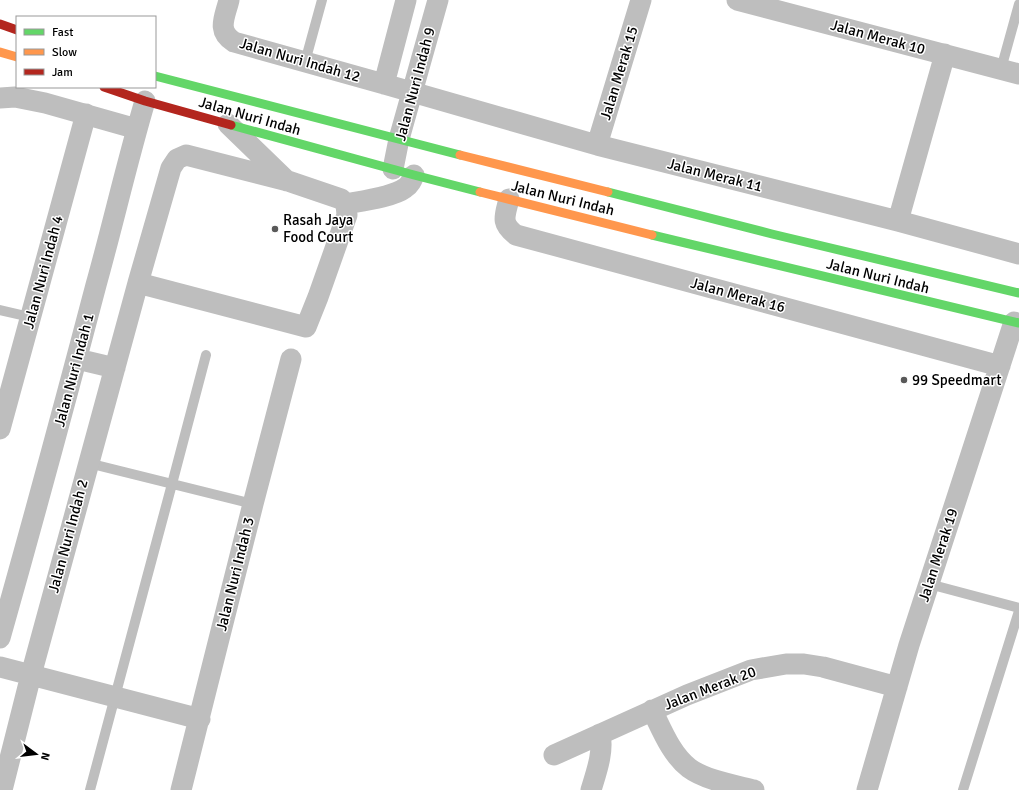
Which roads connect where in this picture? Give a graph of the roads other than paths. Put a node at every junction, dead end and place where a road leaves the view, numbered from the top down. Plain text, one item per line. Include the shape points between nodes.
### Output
1 (229, 0) edge
2 (322, 0) edge
3 (406, 0) edge
4 (438, 0) edge
5 (641, 0) edge
6 (737, 0) edge
7 (1019, 4) edge
8 (777, 5) edge
9 (0, 24) edge
10 (16, 30) edge
11 (0, 52) edge
12 (944, 54) junction
13 (16, 57) edge
14 (305, 62) junction
15 (1010, 72) edge
16 (156, 76) edge
17 (384, 84) junction
18 (107, 88) edge
19 (412, 92) junction
20 (0, 98) edge
21 (146, 101) junction
22 (86, 114) junction
23 (228, 124) junction
24 (137, 129) junction
25 (399, 139) junction
26 (598, 145) junction
27 (393, 169) junction
28 (414, 175) junction
29 (288, 181) junction
30 (509, 199) junction
31 (346, 204) junction
32 (898, 221) junction
33 (1019, 254) edge
34 (138, 283) junction
35 (1019, 293) edge
36 (0, 310) edge
37 (30, 317) junction
38 (1016, 323) edge
39 (206, 354) dead end
40 (77, 359) junction
41 (291, 359) dead end
42 (1000, 366) junction
43 (115, 368) junction
44 (0, 429) edge
45 (88, 463) junction
46 (172, 484) junction
47 (253, 504) junction
48 (929, 584) junction
49 (1019, 609) edge
50 (0, 638) edge
51 (0, 667) edge
52 (31, 675) junction
53 (897, 688) junction
54 (116, 697) junction
55 (652, 710) junction
56 (200, 719) junction
57 (600, 734) junction
58 (554, 755) dead end
59 (2, 790) edge
60 (90, 790) edge
61 (182, 790) edge
62 (592, 790) edge
63 (754, 790) edge
64 (867, 790) edge
65 (963, 790) edge

1 - 14 street, Jalan Nuri Indah 12 via 223,22 225,35 229,39
2 - 14 lane
3 - 17 street
4 - 19 street, Jalan Nuri Indah 9
5 - 26 street, Jalan Merak 15
6 - 8 street, Jalan Merak 10
7 - 15 lane
8 - 12 street, Jalan Merak 10
9 - 10 main road
11 - 13 main road
12 - 15 street, Jalan Merak 10
12 - 32 street
14 - 17 street, Jalan Nuri Indah 12
16 - 25 main road, Jalan Nuri Indah
17 - 19 street, Jalan Nuri Indah 12
18 - 21 main road, Jalan Nuri Indah
19 - 25 street, Jalan Nuri Indah 9
19 - 26 street, Jalan Merak 11
20 - 22 street via 45,103
21 - 23 main road, Jalan Nuri Indah
21 - 24 street, Jalan Nuri Indah 1
22 - 24 street
22 - 37 street, Jalan Nuri Indah 4
23 - 27 main road, Jalan Nuri Indah
23 - 29 street
24 - 40 street, Jalan Nuri Indah 1
25 - 27 street, Jalan Nuri Indah 9
25 - 35 main road, Jalan Nuri Indah via 772,234
26 - 32 street, Jalan Merak 11
27 - 28 main road, Jalan Nuri Indah
28 - 30 main road, Jalan Nuri Indah
28 - 31 street via 412,182 396,193
29 - 31 street, Jalan Nuri Indah 2 via 341,198
29 - 34 street, Jalan Nuri Indah 2 via 186,155 177,159 171,168
30 - 38 main road, Jalan Nuri Indah
30 - 42 street, Jalan Merak 16 via 505,223 508,230 516,235
31 - 34 street via 346,215 306,327
32 - 33 street, Jalan Merak 11
34 - 43 street, Jalan Nuri Indah 2
36 - 37 lane
37 - 44 street, Jalan Nuri Indah 4
38 - 42 street, Jalan Merak 19
39 - 46 lane
40 - 43 street
40 - 50 street, Jalan Nuri Indah 1
41 - 47 street, Jalan Nuri Indah 3
42 - 48 street, Jalan Merak 19
43 - 45 street, Jalan Nuri Indah 2
45 - 46 lane
45 - 52 street, Jalan Nuri Indah 2
46 - 47 lane
46 - 54 lane
47 - 56 street, Jalan Nuri Indah 3
48 - 49 lane
48 - 53 street, Jalan Merak 19
49 - 65 lane
51 - 52 street
52 - 54 street
52 - 59 street, Jalan Nuri Indah 2
53 - 55 street, Jalan Merak 20 via 823,667 786,664 751,670
53 - 64 street, Jalan Merak 19
54 - 56 street
54 - 60 lane
55 - 57 street, Jalan Merak 20
55 - 63 street via 665,737 689,768 703,775
56 - 61 street, Jalan Nuri Indah 3
57 - 58 street, Jalan Merak 20
57 - 62 street via 601,751

